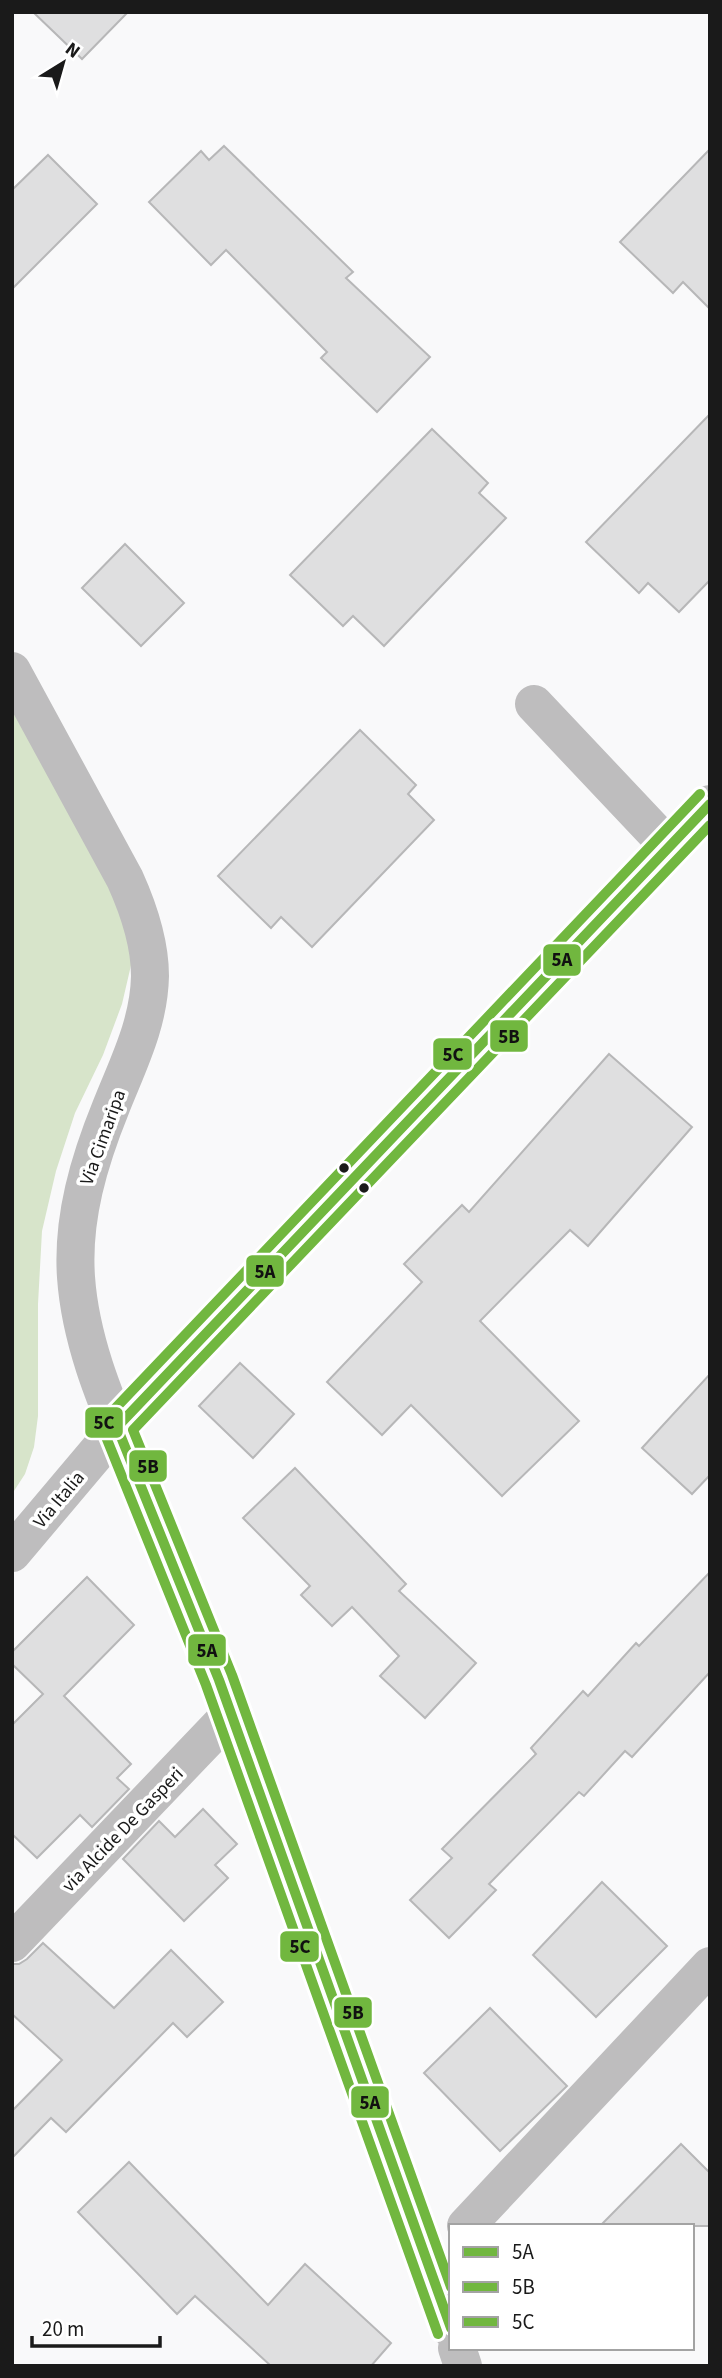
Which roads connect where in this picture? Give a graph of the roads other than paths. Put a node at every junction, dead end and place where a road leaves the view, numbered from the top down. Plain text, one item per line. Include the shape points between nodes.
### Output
1 (12, 671) edge
2 (534, 704) dead end
3 (710, 804) edge
4 (669, 847) junction
5 (117, 1427) junction
6 (12, 1553) edge
7 (232, 1714) junction
8 (12, 1943) edge
9 (710, 1966) edge
10 (468, 2224) edge
11 (439, 2255) edge
12 (449, 2317) edge

1 - 5 street, Via Cimaripa via 125,879 147,944 150,975 144,1021 91,1160 76,1240 76,1278 86,1338
2 - 4 street
3 - 4 street, Via Italia
4 - 5 street, Via Italia
5 - 6 street, Via Italia
5 - 7 street, Via Cimaripa
7 - 8 street, via Alcide De Gasperi
7 - 11 street, Via Cimaripa
9 - 10 street
11 - 12 street, Via Cimaripa

